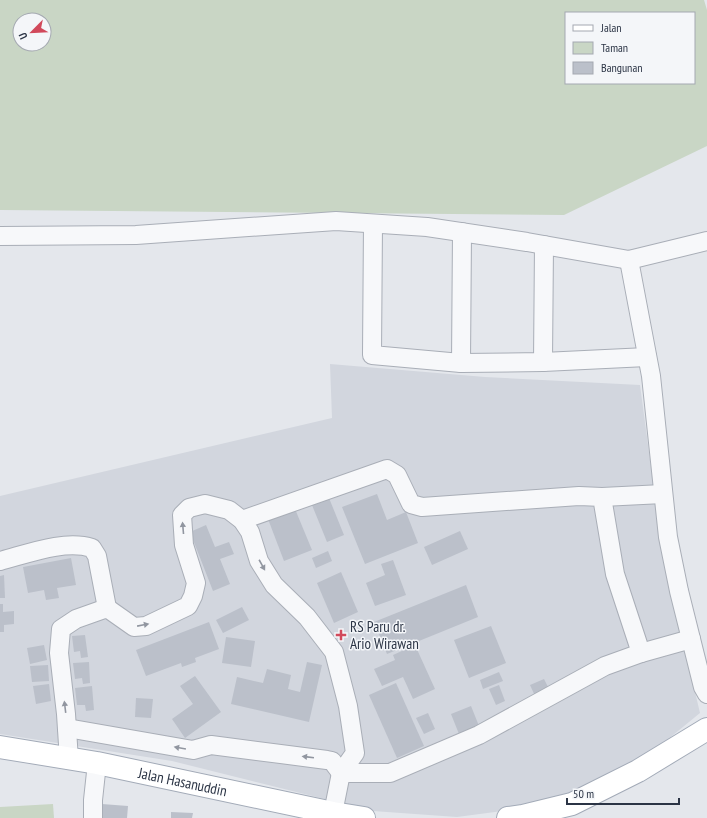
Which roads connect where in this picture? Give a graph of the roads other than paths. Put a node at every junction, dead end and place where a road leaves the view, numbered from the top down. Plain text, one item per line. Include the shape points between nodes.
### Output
1 (372, 224) junction
2 (462, 232) junction
3 (0, 236) edge
4 (707, 241) edge
5 (544, 245) junction
6 (629, 260) junction
7 (647, 357) junction
8 (543, 362) junction
9 (461, 364) junction
10 (663, 494) junction
11 (602, 497) junction
12 (242, 520) junction
13 (0, 561) edge
14 (107, 608) junction
15 (691, 639) junction
16 (641, 653) junction
17 (707, 694) edge
18 (67, 728) junction
19 (707, 729) edge
20 (0, 747) edge
21 (69, 760) junction
22 (97, 763) junction
23 (341, 773) junction
24 (333, 813) junction
25 (93, 818) edge
26 (364, 818) edge
27 (508, 818) edge

1 - 2 street
1 - 3 street via 336,221 136,235
1 - 9 street via 372,355
2 - 5 street
2 - 9 street
4 - 6 street
5 - 6 street
5 - 8 street
6 - 7 street
7 - 8 street
7 - 10 street
8 - 9 street
10 - 11 street
10 - 15 street via 668,537
11 - 12 street via 579,496 422,507 411,504 397,475 387,469
11 - 16 street via 615,574
14 -> 12 street via 134,627 146,626 188,606 196,583 184,545 182,515 189,508 205,504 229,510
12 -> 23 street via 250,532 259,561 274,585 307,617 334,652 348,706 355,753
13 - 14 street via 56,547 75,545 92,548 97,556
18 -> 14 street via 59,653 61,629 76,619
15 - 16 street
15 - 17 street
16 - 23 street via 605,666 479,735 390,773
18 - 21 street
23 -> 18 street via 332,761 327,760 211,745 193,750
19 - 27 main road via 638,771 572,804
20 - 21 main road, Jalan Hasanuddin
21 - 22 main road, Jalan Hasanuddin
22 - 24 main road, Jalan Hasanuddin
22 - 25 street
23 - 24 street
24 - 26 main road, Jalan Hasanuddin

